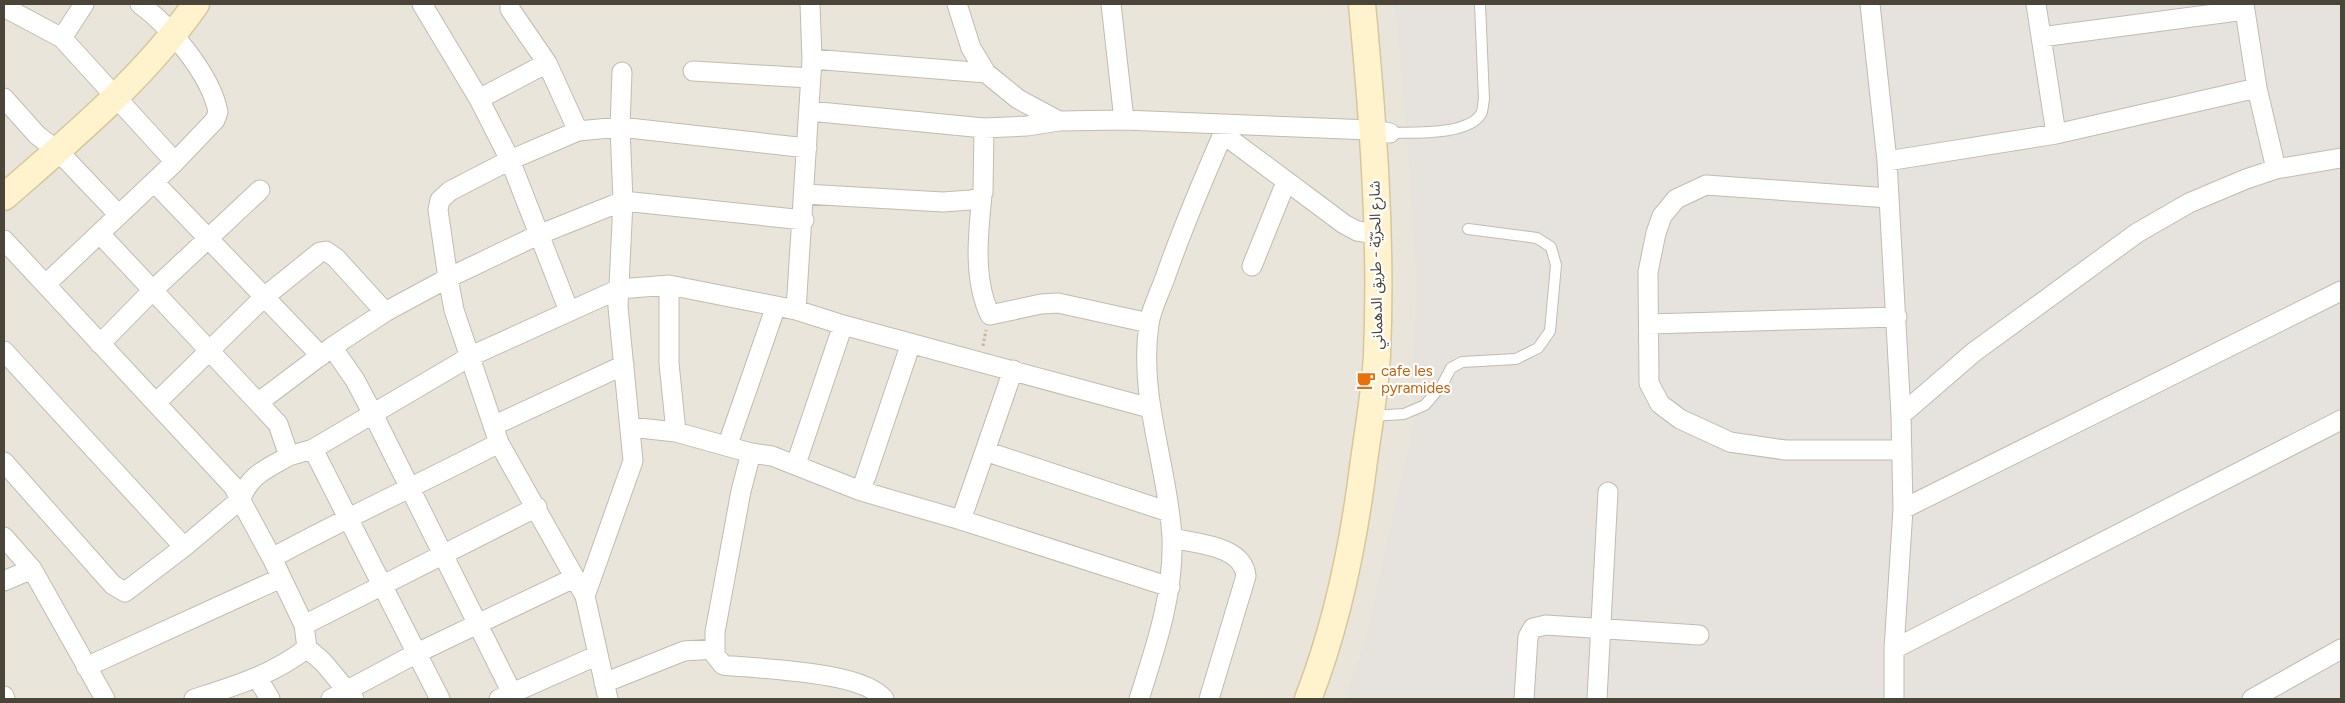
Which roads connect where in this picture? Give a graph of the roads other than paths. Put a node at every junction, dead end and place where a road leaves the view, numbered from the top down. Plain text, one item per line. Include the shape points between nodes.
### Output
1 (84, 4) edge
2 (140, 4) edge
3 (196, 4) edge
4 (422, 4) edge
5 (510, 4) edge
6 (810, 4) edge
7 (958, 4) edge
8 (1111, 4) edge
9 (1362, 4) edge
10 (1377, 4) edge
11 (1480, 4) edge
12 (1870, 4) edge
13 (2036, 4) edge
14 (2244, 7) edge
15 (4, 8) edge
16 (173, 36) junction
17 (2041, 37) junction
18 (62, 38) junction
19 (812, 59) junction
20 (547, 63) junction
21 (693, 71) dead end
22 (622, 72) dead end
23 (986, 73) junction
24 (810, 78) junction
25 (2257, 88) junction
26 (4, 98) edge
27 (115, 99) junction
28 (479, 99) junction
29 (809, 111) junction
30 (1124, 120) junction
31 (1059, 121) junction
32 (620, 127) junction
33 (984, 128) junction
34 (1221, 129) junction
35 (578, 131) junction
36 (1380, 132) junction
37 (2056, 134) junction
38 (807, 148) junction
39 (58, 151) junction
40 (2341, 158) edge
41 (510, 160) junction
42 (1888, 161) junction
43 (175, 162) junction
44 (2276, 169) junction
45 (154, 182) junction
46 (1286, 182) junction
47 (260, 190) dead end
48 (805, 194) junction
49 (982, 195) junction
50 (4, 197) edge
51 (1889, 198) junction
52 (623, 201) junction
53 (118, 214) junction
54 (804, 220) junction
55 (1468, 229) dead end
56 (100, 234) junction
57 (1377, 234) junction
58 (538, 236) junction
59 (208, 239) junction
60 (4, 240) edge
61 (1252, 266) dead end
62 (448, 278) junction
63 (46, 284) junction
64 (669, 285) junction
65 (619, 289) junction
66 (152, 291) junction
67 (2341, 291) edge
68 (263, 298) junction
69 (776, 306) junction
70 (796, 310) junction
71 (569, 311) junction
72 (385, 312) junction
73 (1897, 317) junction
74 (1149, 323) junction
75 (1649, 324) junction
76 (843, 325) junction
77 (100, 344) junction
78 (911, 344) junction
79 (4, 351) edge
80 (210, 352) junction
81 (326, 352) junction
82 (471, 356) junction
83 (624, 365) junction
84 (1013, 370) junction
85 (157, 402) junction
86 (259, 402) junction
87 (1150, 408) junction
88 (373, 414) junction
89 (1901, 415) junction
90 (1378, 416) junction
91 (2341, 420) edge
92 (630, 426) junction
93 (676, 432) junction
94 (496, 434) junction
95 (728, 444) junction
96 (313, 449) junction
97 (1902, 450) junction
98 (984, 451) junction
99 (751, 453) junction
100 (289, 456) junction
101 (4, 462) edge
102 (796, 464) junction
103 (410, 489) junction
104 (861, 491) junction
105 (1608, 492) dead end
106 (241, 499) junction
107 (537, 508) junction
108 (1903, 509) junction
109 (1169, 512) junction
110 (346, 517) junction
111 (961, 520) junction
112 (4, 537) edge
113 (1172, 538) junction
114 (184, 547) junction
115 (442, 557) junction
116 (272, 558) junction
117 (32, 569) junction
118 (281, 578) junction
119 (574, 578) junction
120 (4, 582) edge
121 (381, 586) junction
122 (1170, 588) junction
123 (585, 596) junction
124 (478, 624) junction
125 (304, 625) junction
126 (1601, 628) junction
127 (1699, 635) dead end
128 (307, 648) junction
129 (715, 649) junction
130 (1894, 649) junction
131 (2341, 649) edge
132 (417, 653) junction
133 (598, 655) junction
134 (86, 667) junction
135 (258, 678) junction
136 (606, 691) edge
137 (352, 695) edge
138 (508, 697) edge
139 (105, 699) edge
140 (194, 699) edge
141 (270, 699) edge
142 (331, 699) edge
143 (440, 699) edge
144 (884, 699) edge
145 (1139, 699) edge
146 (1210, 699) edge
147 (1308, 699) edge
148 (1324, 699) edge
149 (1524, 699) edge
150 (1596, 699) edge
151 (1894, 699) edge
152 (2252, 699) edge

1 - 18 street
2 - 16 street
3 - 16 main road
4 - 28 street
5 - 20 street via 510,9
6 - 19 street
7 - 23 street via 971,48
8 - 30 street
9 - 36 main road, شارع الحرّيّة - طريق الدهماني
10 - 36 main road, شارع الحرّيّة - طريق الدهماني
11 - 36 lane via 1484,99 1481,114 1470,123 1449,131
12 - 42 street
13 - 17 street
14 - 17 street
14 - 25 street
15 - 18 street
16 - 27 main road
16 - 43 street via 205,77 218,112 215,120
17 - 37 street
18 - 27 street
19 - 23 street
19 - 24 street
20 - 28 street
20 - 35 street
21 - 24 street
22 - 32 street
23 - 31 street via 1018,99
24 - 29 street
25 - 37 street
25 - 44 street
26 - 39 street via 37,135
27 - 39 main road
27 - 43 street
28 - 41 street
29 - 33 street
29 - 38 street
30 - 31 street
30 - 34 street
31 - 33 street
32 - 35 street
32 - 38 street
32 - 52 street
33 - 49 street
34 - 36 street
34 - 46 street
34 - 74 street
35 - 41 street
36 - 57 main road, شارع الحرّيّة - طريق الدهماني via 1375,159
36 - 90 main road, شارع الحرّيّة - طريق الدهماني via 1392,298 1391,368
37 - 42 street
38 - 48 street
39 - 50 main road
39 - 53 street
40 - 44 street
41 - 58 street
41 - 62 street via 450,191 440,200 438,210
42 - 51 street
43 - 45 street
44 - 89 street via 2189,204 2137,233 1974,352
45 - 53 street
45 - 59 street
46 - 57 street via 1344,224 1357,231
46 - 61 street
47 - 59 street
48 - 49 street via 943,202 971,200
48 - 54 street
49 - 74 street via 977,238 983,302 990,315 1058,303
51 - 73 street
51 - 75 street via 1706,185 1676,199 1662,216 1656,233 1648,272
52 - 54 street
52 - 58 street
52 - 65 street
53 - 56 street
54 - 70 street
55 - 90 lane via 1537,238 1551,247 1556,266 1550,331 1538,348 1516,359 1462,362 1451,368 1426,404 1404,414
56 - 63 street
56 - 66 street
57 - 90 main road, شارع الحرّيّة - طريق الدهماني
58 - 62 street
58 - 71 street
59 - 66 street
59 - 68 street
60 - 63 street
62 - 72 street
62 - 82 street via 450,294
63 - 77 street
64 - 65 street
64 - 69 street
64 - 93 street via 669,363
65 - 71 street
65 - 83 street
66 - 77 street
66 - 80 street
67 - 108 street
68 - 72 street via 314,256 326,251
68 - 80 street
68 - 81 street
69 - 70 street
69 - 95 street
70 - 76 street
71 - 82 street
72 - 81 street
73 - 75 street
73 - 89 street
74 - 87 street via 1147,368
75 - 97 street via 1649,383 1660,404 1680,419 1730,442 1785,450
76 - 78 street
76 - 102 street
77 - 85 street
78 - 84 street
78 - 104 street
79 - 114 street
80 - 85 street
80 - 86 street
81 - 86 street
81 - 88 street via 355,380
82 - 88 street
82 - 94 street
83 - 92 street
83 - 94 street
84 - 87 street
84 - 98 street
85 - 106 street
86 - 100 street via 278,424
87 - 109 street
88 - 96 street
88 - 103 street
89 - 97 street
90 - 147 main road, شارع الحرّيّة - طريق الدهماني via 1330,640
90 - 148 main road, شارع الحرّيّة - طريق الدهماني via 1357,589
91 - 130 street
92 - 93 street
92 - 123 street via 633,462
93 - 95 street
94 - 103 street
94 - 107 street
95 - 99 street
96 - 100 street
96 - 110 street
97 - 108 street
98 - 109 street
98 - 111 street
99 - 102 street
99 - 129 street via 715,632
100 - 106 street via 254,476 244,488
101 - 114 street via 121,592 128,592
102 - 104 street
103 - 110 street
103 - 115 street
104 - 111 street
105 - 126 street
106 - 114 street
106 - 116 street
107 - 115 street
107 - 119 street
108 - 130 street
109 - 113 street
110 - 116 street
110 - 121 street
111 - 122 street
112 - 117 street
113 - 122 street
113 - 146 street via 1226,551 1240,559 1245,567 1246,576
115 - 121 street
115 - 124 street
116 - 118 street
117 - 120 street
117 - 134 street
118 - 125 street
118 - 134 street
119 - 123 street
119 - 124 street
121 - 125 street
121 - 132 street
122 - 145 street via 1162,627
123 - 133 street
124 - 132 street
124 - 138 street
125 - 128 street
126 - 127 street
126 - 149 street via 1546,625 1533,628 1528,637
126 - 150 street
128 - 135 street
128 - 137 street
129 - 136 street via 684,651
129 - 144 street via 715,655 723,665 832,676 868,686
130 - 151 street
131 - 152 street
132 - 137 street
132 - 143 street
133 - 136 street
133 - 138 street
134 - 139 street
135 - 140 street
135 - 141 street
137 - 142 street

